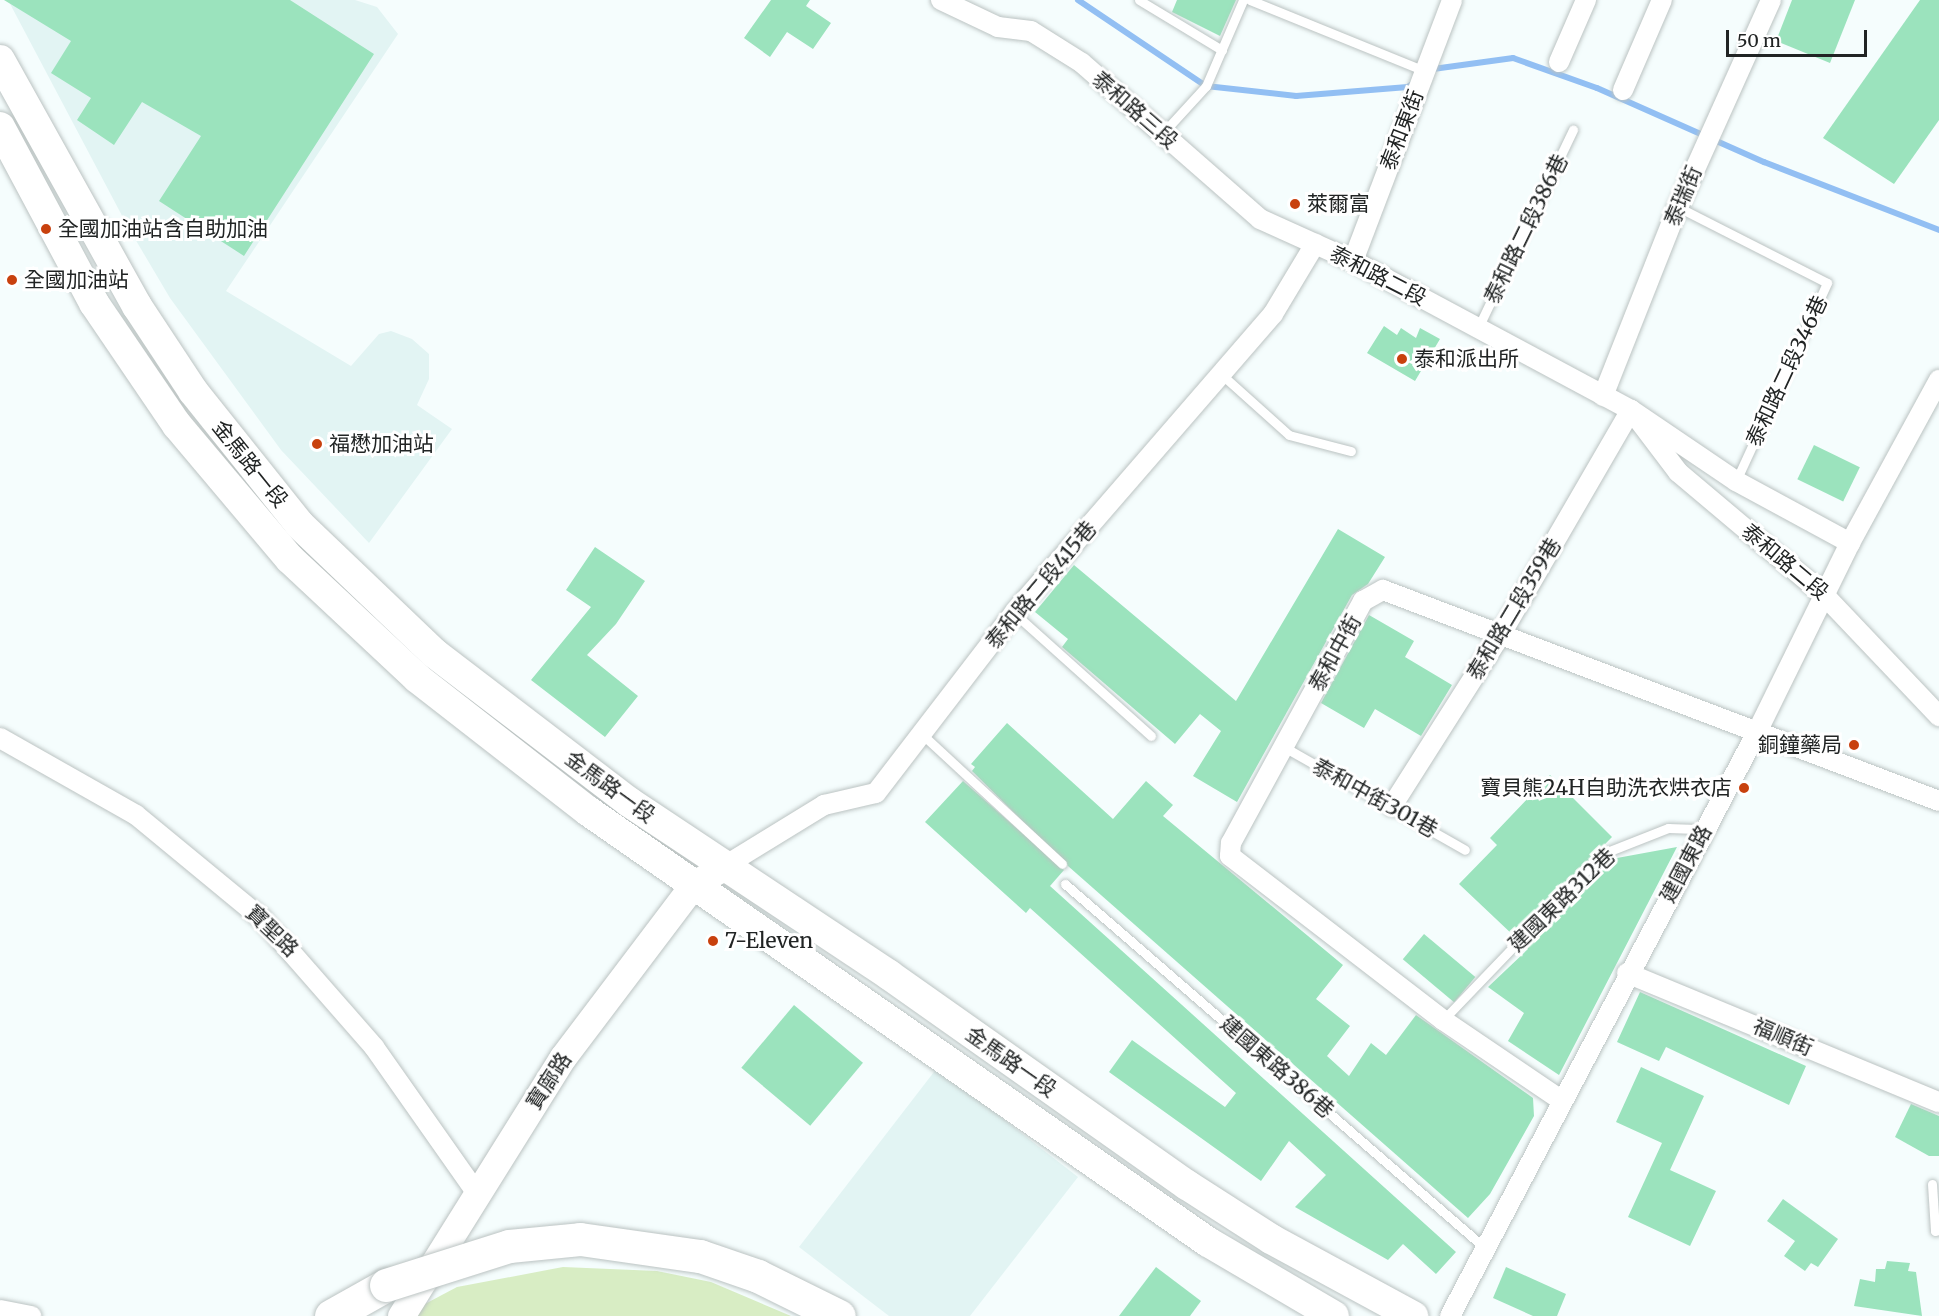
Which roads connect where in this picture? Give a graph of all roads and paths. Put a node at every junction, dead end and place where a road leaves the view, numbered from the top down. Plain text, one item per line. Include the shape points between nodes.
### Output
1 (941, 0) edge
2 (1139, 0) edge
3 (1243, 0) edge
4 (1250, 0) edge
5 (1452, 0) edge
6 (1586, 0) edge
7 (1662, 0) edge
8 (1771, 0) edge
9 (1222, 50) junction
10 (0, 60) edge
11 (1559, 62) dead end
12 (1422, 79) junction
13 (1623, 90) dead end
14 (0, 127) edge
15 (1573, 130) dead end
16 (1162, 134) junction
17 (1678, 207) junction
18 (1315, 244) junction
19 (1353, 261) junction
20 (1478, 328) junction
21 (1221, 374) junction
22 (1939, 380) edge
23 (1603, 396) junction
24 (1630, 410) junction
25 (1351, 451) dead end
26 (1736, 481) junction
27 (1850, 543) junction
28 (1825, 596) junction
29 (1014, 613) junction
30 (1501, 634) junction
31 (1939, 716) edge
32 (1758, 730) junction
33 (924, 736) junction
34 (1151, 736) dead end
35 (0, 738) edge
36 (1284, 747) junction
37 (1939, 801) edge
38 (1392, 806) junction
39 (1704, 829) junction
40 (1465, 850) dead end
41 (1062, 864) dead end
42 (723, 867) junction
43 (694, 884) junction
44 (1065, 884) dead end
45 (1627, 973) junction
46 (1443, 1020) junction
47 (1561, 1100) junction
48 (1939, 1102) edge
49 (1932, 1184) dead end
50 (478, 1195) junction
51 (1939, 1230) edge
52 (1488, 1250) junction
53 (0, 1310) edge
54 (31, 1316) edge
55 (331, 1316) edge
56 (401, 1316) edge
57 (839, 1316) edge
58 (1334, 1316) edge
59 (1413, 1316) edge
60 (1450, 1316) edge

1 - 16 street, 泰和路三段 via 998,27 1031,31 1082,63
2 - 9 lane
3 - 9 lane
4 - 12 lane
5 - 12 street, 泰和東街
6 - 11 street
7 - 13 street
8 - 17 street, 泰瑞街
9 - 16 lane via 1206,86
10 - 42 main road, 金馬路一段 via 143,315 236,450 300,525 357,583 478,689
12 - 19 street, 泰和東街
14 - 43 main road, 金馬路一段 via 94,303 135,367 221,480 290,559 463,716
15 - 20 lane, 泰和路二段386巷
16 - 18 street, 泰和路三段 via 1260,219
17 - 23 street, 泰瑞街
17 - 26 lane, 泰和路二段346巷 via 1827,283
18 - 19 street, 泰和路二段
18 - 21 street, 泰和路二段415巷 via 1273,314
19 - 20 street, 泰和路二段
20 - 23 street, 泰和路二段
21 - 25 lane via 1289,435
21 - 29 street, 泰和路二段415巷
22 - 27 street, 建國東路
23 - 24 street, 泰和路二段
24 - 26 street, 泰和路二段
24 - 28 street, 泰和路二段 via 1678,472
24 - 30 street, 泰和路二段359巷
26 - 27 street, 泰和路二段
27 - 28 street, 建國東路
28 - 31 street, 泰和路二段
28 - 32 street, 建國東路
29 - 33 street, 泰和路二段415巷
29 - 34 lane
30 - 32 street, 泰和中街
30 - 36 street, 泰和中街 via 1383,590 1363,602
30 - 38 street, 泰和路二段359巷
32 - 37 street, 泰和中街
32 - 39 street, 建國東路
33 - 41 lane
33 - 42 street, 泰和路二段415巷 via 876,793 824,805
35 - 50 street, 寶聖路 via 136,815 262,919 374,1047
36 - 38 lane, 泰和中街301巷
36 - 46 street, 泰和中街 via 1231,843 1230,856
38 - 40 lane, 泰和中街301巷
39 - 45 street, 建國東路
39 - 46 lane, 建國東路312巷 via 1668,828 1602,854
42 - 43 street, 寶廍路
42 - 59 main road, 金馬路一段 via 889,975 1186,1185 1281,1245
43 - 50 street, 寶廍路 via 563,1057
43 - 58 main road, 金馬路一段 via 1208,1242
44 - 52 lane, 建國東路386巷
45 - 47 street, 建國東路
45 - 48 street, 福順街
46 - 47 street, 泰和中街
47 - 52 street, 建國東路
49 - 51 lane via 1935,1231
50 - 56 street, 寶廍路
52 - 60 street, 建國東路
53 - 54 street
55 - 57 highway, bridge via 386,1285 509,1246 580,1239 700,1256 759,1276

